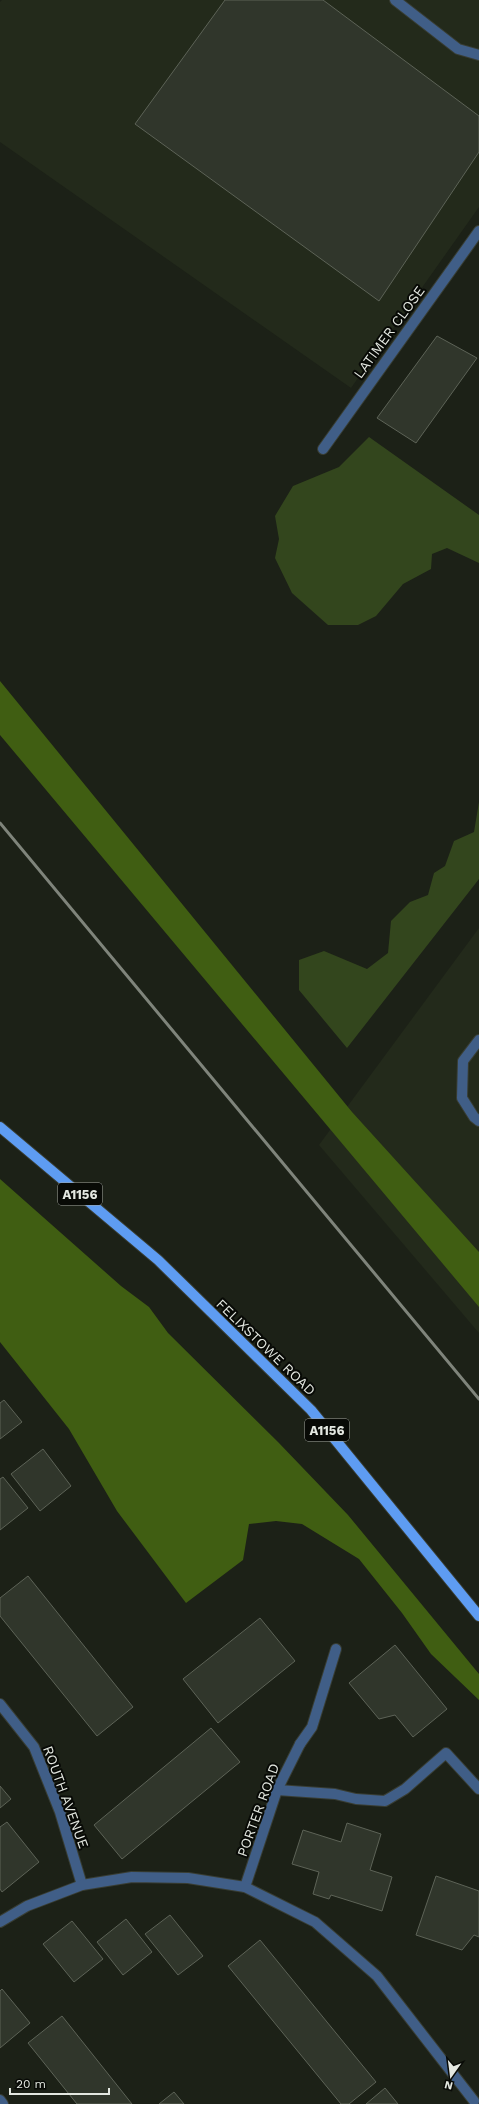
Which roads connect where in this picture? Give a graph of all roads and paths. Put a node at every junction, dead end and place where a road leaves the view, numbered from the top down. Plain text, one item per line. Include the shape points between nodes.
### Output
1 (395, 0) edge
2 (479, 55) edge
3 (479, 231) edge
4 (322, 449) dead end
5 (479, 1040) edge
6 (479, 1121) edge
7 (1, 1127) edge
8 (479, 1616) edge
9 (336, 1648) dead end
10 (0, 1704) edge
11 (479, 1789) edge
12 (277, 1790) junction
13 (82, 1885) junction
14 (245, 1887) junction
15 (0, 1922) edge
16 (0, 2100) edge
17 (474, 2101) dead end
18 (4, 2104) edge

1 - 2 street via 458,49
3 - 4 street, LATIMER CLOSE
5 - 6 street via 463,1061 462,1098
7 - 8 main road, FELIXSTOWE ROAD / A1156 via 158,1260 311,1410
9 - 12 street, PORTER ROAD via 312,1726
10 - 13 street, ROUTH AVENUE via 34,1747 60,1812
11 - 12 street via 446,1753 405,1789 385,1801
12 - 14 street, PORTER ROAD
13 - 14 street via 132,1877 188,1878
13 - 15 street via 27,1906
14 - 17 street via 315,1922 377,1976
16 - 18 street

